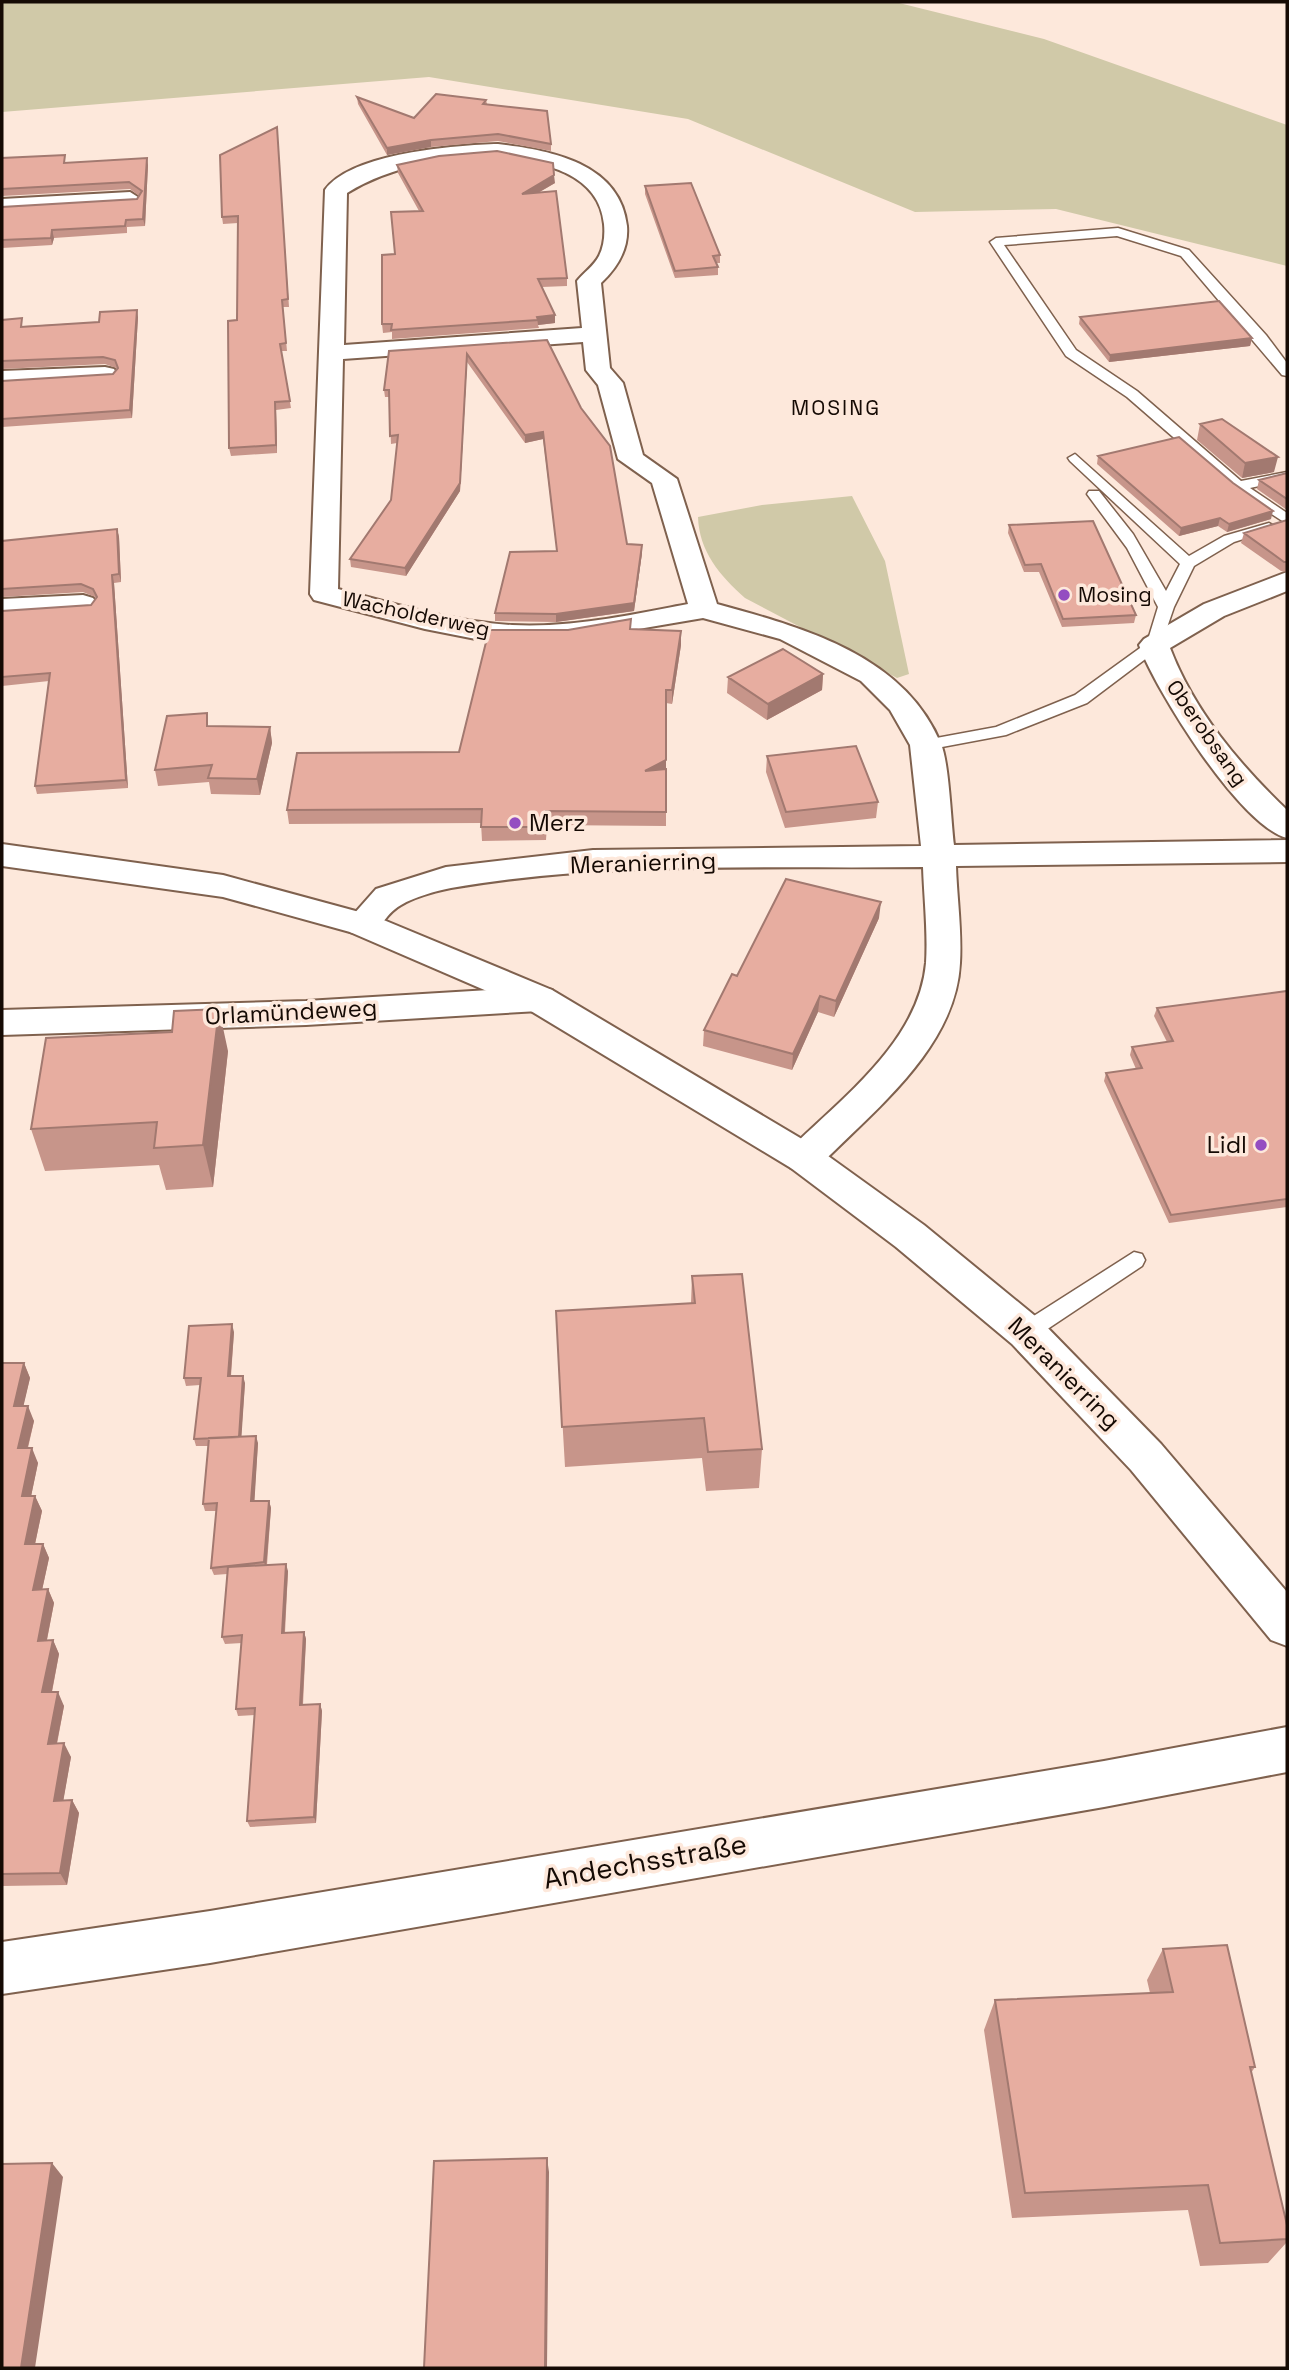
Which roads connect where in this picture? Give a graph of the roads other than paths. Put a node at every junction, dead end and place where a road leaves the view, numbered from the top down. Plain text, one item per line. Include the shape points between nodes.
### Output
1 (130, 200) edge
2 (2, 206) edge
3 (594, 334) junction
4 (331, 354) junction
5 (1287, 372) edge
6 (105, 373) edge
7 (2, 379) edge
8 (1074, 458) dead end
9 (1287, 476) edge
10 (1238, 486) junction
11 (1094, 494) dead end
12 (1287, 521) edge
13 (1188, 563) junction
14 (1287, 581) edge
15 (83, 604) edge
16 (1166, 607) junction
17 (2, 608) edge
18 (705, 609) junction
19 (1154, 645) junction
20 (926, 745) junction
21 (1287, 828) edge
22 (1287, 851) edge
23 (2, 855) edge
24 (939, 858) junction
25 (362, 924) junction
26 (539, 999) junction
27 (2, 1023) edge
28 (804, 1158) junction
29 (1134, 1260) dead end
30 (1026, 1332) junction
31 (1287, 1625) edge
32 (1287, 1749) edge
33 (2, 1968) edge

1 - 2 street
3 - 4 street
3 - 4 street, Wacholderweg via 589,281 608,265 615,243 615,212 608,195 588,177 545,158 498,150 465,151 374,167 336,190
3 - 18 street, Wacholderweg via 598,370 610,383 631,459 664,479
4 - 18 street, Wacholderweg via 324,594 488,632 562,633
5 - 10 lane via 1185,253 1118,232 996,242 1071,353 1132,394
6 - 7 street
8 - 13 lane
9 - 10 lane
10 - 12 lane
11 - 16 lane via 1142,556
12 - 13 lane via 1230,539
13 - 16 lane
14 - 19 street via 1214,610
15 - 17 street
16 - 19 lane
18 - 20 street, Wacholderweg via 790,633 872,675 902,705
19 - 20 lane via 1081,699 1058,710 1000,731
19 - 21 street, Oberobsang via 1181,702 1254,797
20 - 24 street, Wacholderweg
22 - 24 street, Meranierring
23 - 25 street, Meranierring via 223,886
24 - 25 street, Meranierring via 566,864 446,878 388,897
24 - 28 street via 943,964 929,1021 884,1078
25 - 26 street, Meranierring
26 - 27 street, Orlamündeweg via 306,1013
26 - 28 street, Meranierring
28 - 30 street, Meranierring via 911,1236
29 - 30 lane
30 - 31 street, Meranierring via 1146,1457
32 - 33 street, Andechsstraße via 210,1937

